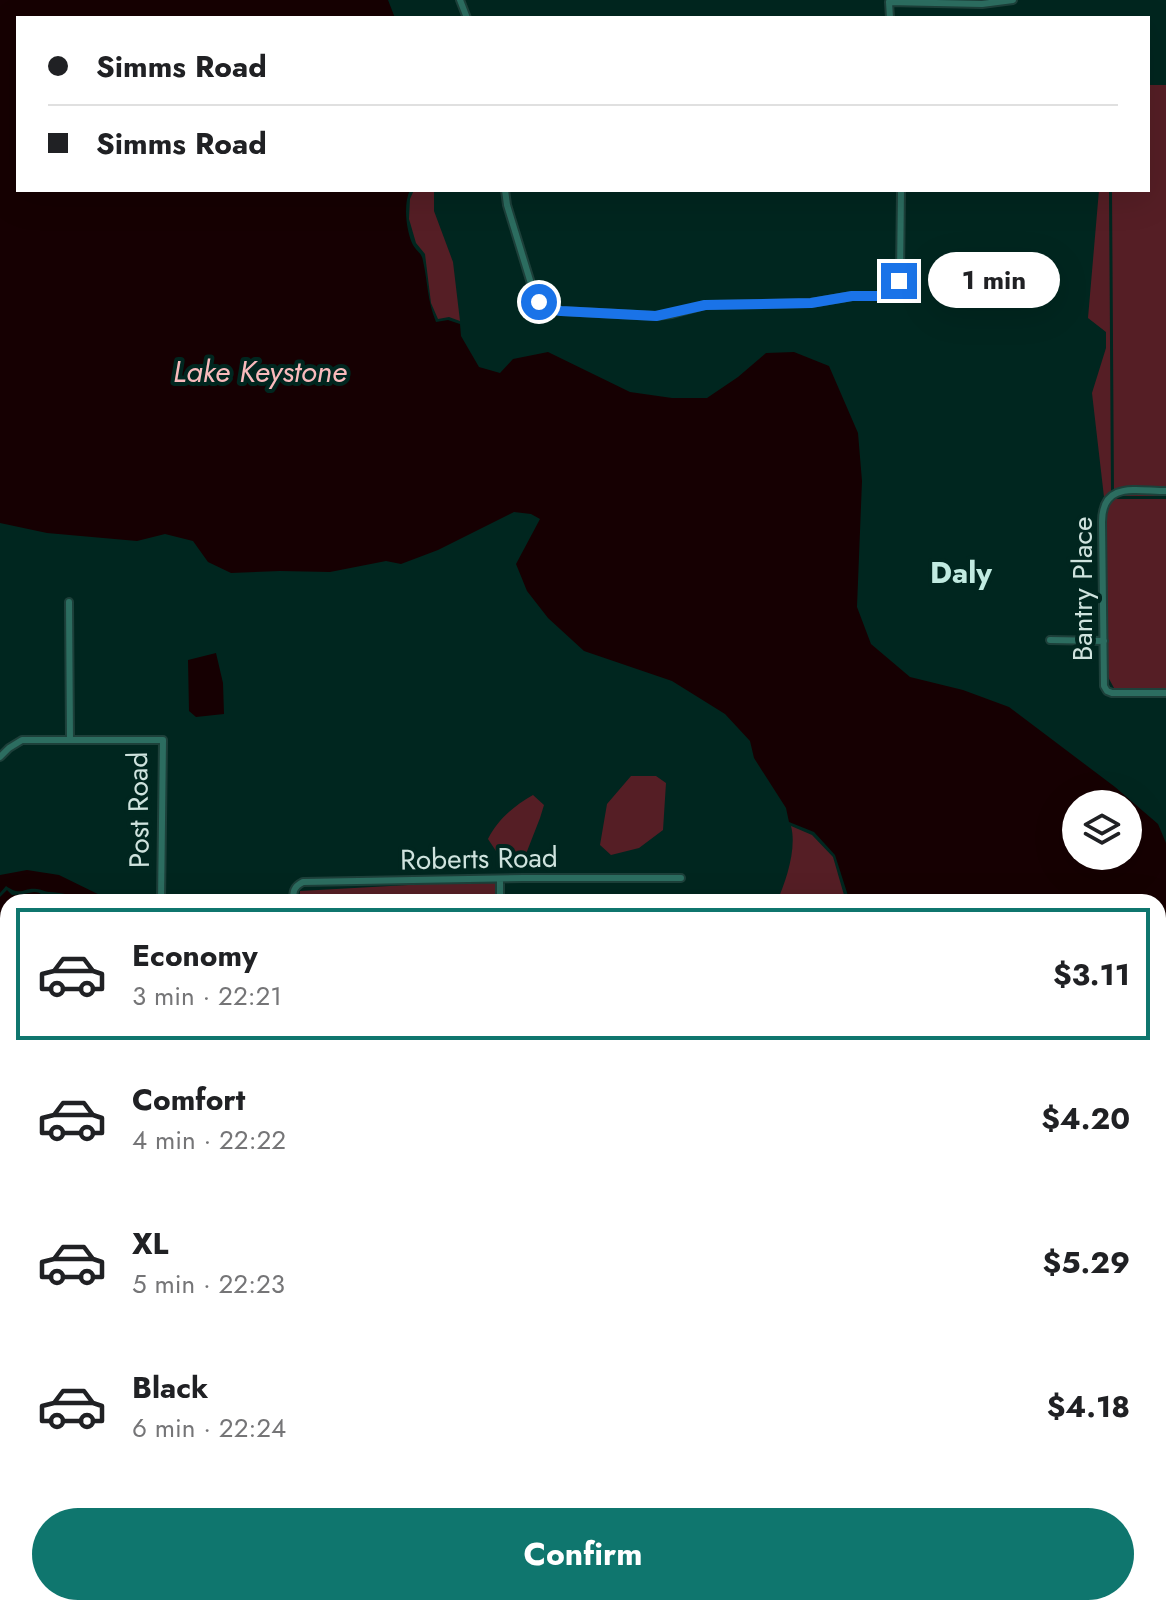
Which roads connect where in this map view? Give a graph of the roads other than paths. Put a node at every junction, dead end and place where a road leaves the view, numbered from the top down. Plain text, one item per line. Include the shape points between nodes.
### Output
1 (1013, 0) edge
2 (889, 1) edge
3 (505, 192) edge
4 (901, 192) edge
5 (1166, 491) edge
6 (69, 602) dead end
7 (1050, 640) dead end
8 (1104, 641) junction
9 (1166, 693) edge
10 (70, 740) junction
11 (0, 757) edge
12 (681, 878) dead end
13 (500, 879) junction
14 (161, 894) edge
15 (294, 894) edge
16 (500, 894) edge

1 - 2 street
3 - 4 street via 539,302 561,311 656,316 705,305 884,296 896,287 900,275
5 - 8 street, Bantry Place via 1117,492 1102,510
6 - 10 street
7 - 8 street
8 - 9 street, Bantry Place via 1107,691
10 - 11 street, Post Road via 22,740
10 - 14 street, Post Road via 163,740
12 - 13 street, Roberts Road
13 - 15 street, Roberts Road via 303,882
13 - 16 street

